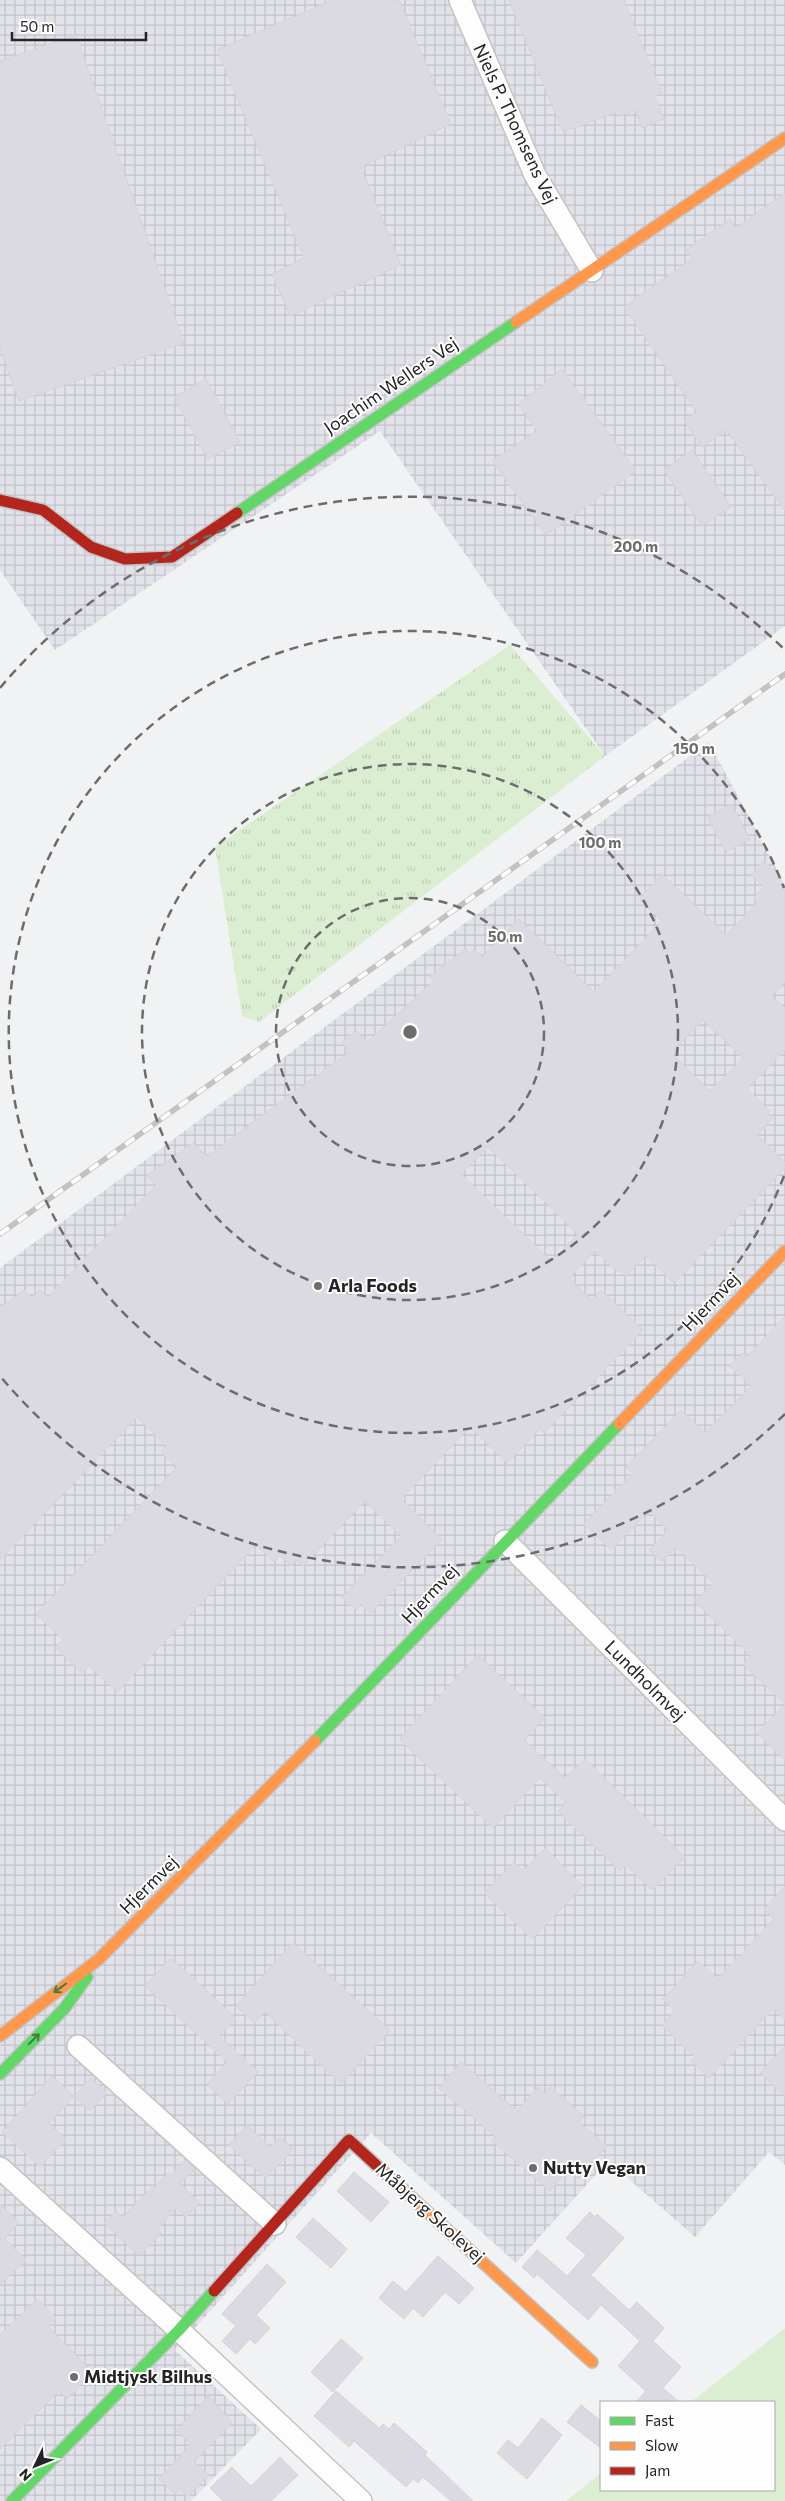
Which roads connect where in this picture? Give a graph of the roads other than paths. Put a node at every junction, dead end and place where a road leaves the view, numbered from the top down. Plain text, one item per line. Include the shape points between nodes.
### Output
1 (460, 0) edge
2 (785, 138) edge
3 (592, 271) junction
4 (0, 500) edge
5 (785, 1251) edge
6 (505, 1541) junction
7 (785, 1820) edge
8 (99, 1959) junction
9 (0, 2036) edge
10 (78, 2046) dead end
11 (0, 2074) edge
12 (0, 2168) edge
13 (275, 2224) junction
14 (179, 2330) junction
15 (592, 2362) dead end
16 (12, 2501) edge
17 (361, 2501) edge

1 - 3 street, Niels P. Thomsens Vej via 535,175
2 - 3 street, Joachim Wellers Vej
3 - 4 street, Joachim Wellers Vej via 172,557 125,559 91,547 43,510
5 - 6 street, Hjermvej
6 - 7 street, Lundholmvej
6 - 8 street, Hjermvej via 341,1714
8 -> 9 street, Hjermvej
11 -> 8 street, Hjermvej via 64,2009
10 - 13 street
12 - 14 street
13 - 14 street, Måbjerg Skolevej
13 - 15 street, Måbjerg Skolevej via 349,2140
14 - 16 street, Måbjerg Skolevej
14 - 17 street

